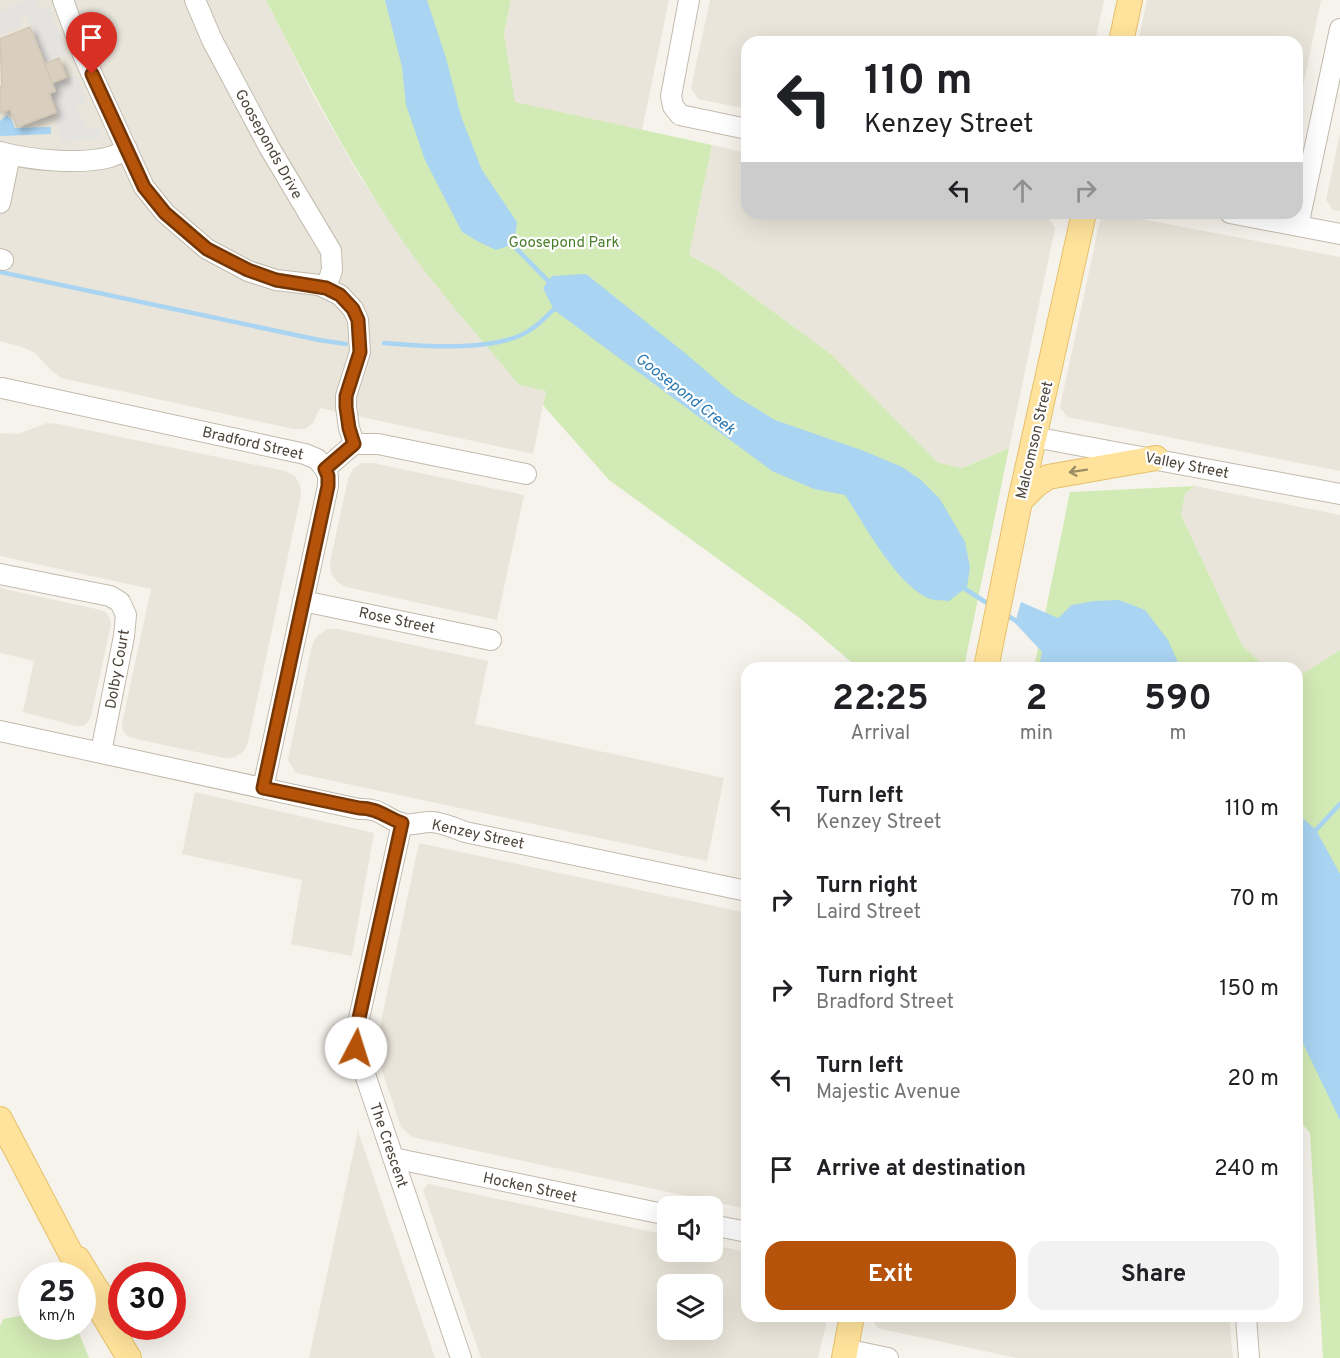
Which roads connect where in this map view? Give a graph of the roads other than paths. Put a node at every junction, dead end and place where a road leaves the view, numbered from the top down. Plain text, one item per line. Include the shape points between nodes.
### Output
1 (63, 0) edge
2 (195, 0) edge
3 (689, 0) edge
4 (1130, 0) edge
5 (1340, 29) edge
6 (1122, 36) edge
7 (741, 128) edge
8 (127, 149) junction
9 (5, 154) edge
10 (0, 203) edge
11 (1303, 203) edge
12 (1083, 219) edge
13 (1261, 219) edge
14 (1299, 219) edge
15 (1298, 226) junction
16 (1340, 234) edge
17 (326, 288) junction
18 (2, 388) dead end
19 (1034, 437) junction
20 (354, 444) junction
21 (1156, 459) junction
22 (325, 469) junction
23 (526, 474) dead end
24 (1340, 494) edge
25 (1020, 501) junction
26 (0, 574) edge
27 (303, 601) junction
28 (491, 640) dead end
29 (987, 658) edge
30 (0, 731) edge
31 (101, 752) junction
32 (263, 788) junction
33 (402, 823) junction
34 (741, 890) edge
35 (0, 1119) edge
36 (393, 1158) junction
37 (40, 1198) junction
38 (657, 1213) edge
39 (723, 1227) edge
40 (741, 1231) edge
41 (74, 1262) edge
42 (96, 1300) edge
43 (108, 1305) edge
44 (851, 1322) edge
45 (1246, 1322) edge
46 (134, 1340) edge
47 (844, 1354) edge
48 (129, 1358) edge
49 (147, 1358) edge
50 (461, 1358) edge
51 (888, 1358) edge
52 (1249, 1358) edge

1 - 8 street via 84,57
2 - 17 street, Gooseponds Drive via 269,147 331,251 332,270
3 - 7 street via 671,96 673,106 680,115
4 - 6 main road
5 - 11 street
8 - 9 street via 96,160
8 - 17 street via 144,187 165,213 207,249 261,276
9 - 10 street
12 - 19 main road, Malcomson Street
13 - 15 street
14 - 15 street
15 - 16 street
17 - 20 street via 340,295 358,320 360,352 346,396
18 - 22 street, Bradford Street via 305,454 317,459
19 - 21 street, Valley Street
19 - 25 main road, Malcomson Street
20 - 22 street
20 - 23 street via 378,444
21 - 24 street, Valley Street
21 -> 25 main road via 1048,477
22 - 27 street via 328,486
25 - 29 main road, Malcomson Street
26 - 31 street, Dolby Court via 110,596 120,603 126,615 124,636
27 - 28 street, Rose Street
27 - 32 street
30 - 31 street, Kenzey Street
31 - 32 street, Kenzey Street
32 - 33 street, Kenzey Street via 370,808
33 - 34 street, Kenzey Street via 429,821
33 - 36 street, The Crescent via 356,1032 356,1048
35 - 37 main road
36 - 38 street, Hocken Street
36 - 50 street, The Crescent
37 - 41 main road
37 - 43 main road
39 - 40 street
42 - 48 main road
44 - 47 main road
45 - 52 street
46 - 49 main road
47 - 51 street

